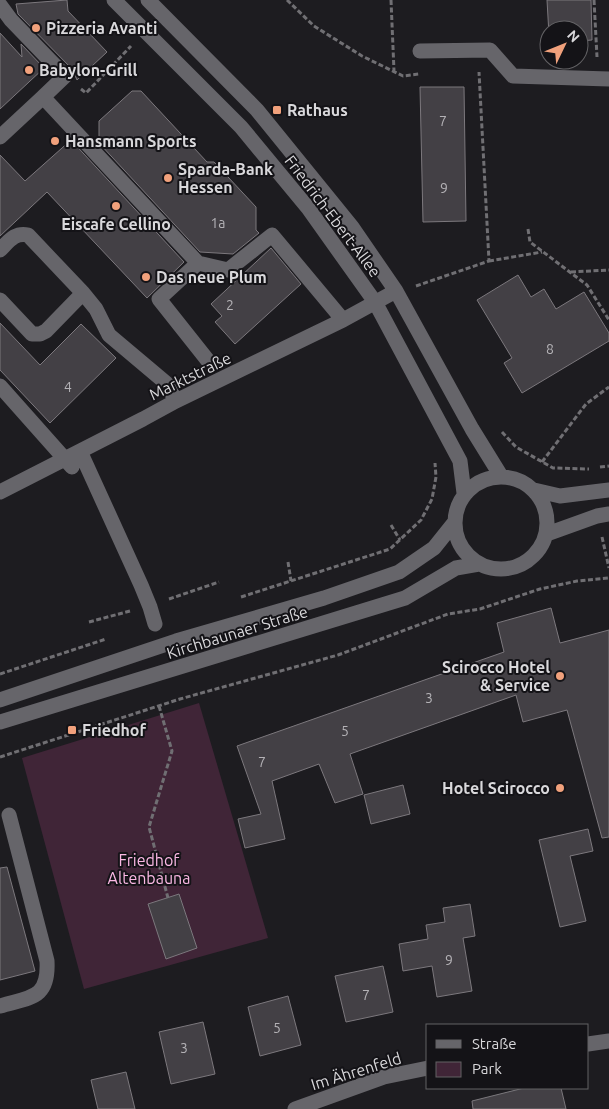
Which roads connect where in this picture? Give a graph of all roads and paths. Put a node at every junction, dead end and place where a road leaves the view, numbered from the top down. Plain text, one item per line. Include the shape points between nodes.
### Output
1 (114, 0) edge
2 (148, 0) edge
3 (287, 0) edge
4 (391, 0) edge
5 (594, 0) edge
6 (0, 5) edge
7 (146, 32) junction
8 (420, 51) dead end
9 (507, 69) junction
10 (394, 71) junction
11 (422, 74) dead end
12 (65, 76) junction
13 (603, 79) edge
14 (43, 97) junction
15 (0, 137) edge
16 (528, 229) dead end
17 (0, 250) edge
18 (543, 252) junction
19 (489, 261) junction
20 (198, 263) junction
21 (609, 270) edge
22 (570, 272) junction
23 (412, 288) dead end
24 (396, 291) junction
25 (84, 293) junction
26 (0, 300) edge
27 (374, 302) junction
28 (343, 320) junction
29 (609, 320) edge
30 (209, 362) dead end
31 (0, 386) edge
32 (609, 387) edge
33 (176, 401) junction
34 (496, 427) dead end
35 (80, 451) junction
36 (434, 458) dead end
37 (542, 462) junction
38 (68, 463) junction
39 (609, 466) edge
40 (501, 476) junction
41 (534, 490) junction
42 (609, 490) edge
43 (0, 492) edge
44 (464, 494) junction
45 (609, 514) edge
46 (454, 523) junction
47 (391, 525) dead end
48 (547, 534) junction
49 (288, 562) dead end
50 (479, 564) junction
51 (609, 578) edge
52 (291, 581) dead end
53 (219, 582) dead end
54 (149, 605) junction
55 (89, 622) dead end
56 (155, 624) dead end
57 (0, 700) edge
58 (159, 706) junction
59 (0, 722) edge
60 (0, 757) edge
61 (9, 815) dead end
62 (168, 898) dead end
63 (0, 1006) edge
64 (609, 1041) edge
65 (589, 1044) edge
66 (426, 1068) edge
67 (295, 1109) edge

1 - 7 street, Friedrich-Ebert-Allee
2 - 24 street, Friedrich-Ebert-Allee via 257,110 352,227
3 - 10 path via 314,26 362,56
4 - 10 path
5 - 13 path
6 - 12 street
7 - 12 path via 86,93
7 - 27 street, Friedrich-Ebert-Allee via 241,127 308,208
8 - 9 street via 490,50
9 - 13 street via 513,76
9 - 19 path via 479,69
10 - 11 path via 403,76
12 - 14 street
14 - 15 street
14 - 20 street
16 - 18 path via 530,242
17 - 25 street via 16,235 28,235
18 - 19 path
18 - 22 path
19 - 23 path
20 - 28 street via 228,270 272,235
20 - 30 street via 159,299
21 - 22 path
22 - 29 path via 587,285
24 - 27 street, Marktstraße
24 - 40 street, Friedrich-Ebert-Allee
25 - 26 street via 40,334 32,334
25 - 33 street via 109,335 166,383
27 - 28 street, Marktstraße
27 - 44 street, Friedrich-Ebert-Allee via 460,461
28 - 33 street, Marktstraße
31 - 38 street
32 - 37 path via 586,404
33 - 35 street, Marktstraße
34 - 37 path via 516,447
35 - 38 street, Marktstraße
35 - 54 street
36 - 47 path via 436,477 432,499 421,520 400,540
37 - 39 path via 554,468
38 - 43 street, Marktstraße
40 - 41 street via 524,482
40 - 44 street via 487,478
41 - 42 street via 560,496
41 - 48 street via 543,502 548,518
44 - 46 street
45 - 48 street
46 - 50 street via 461,547
46 - 57 street, Kirchbaunaer Straße via 434,548 399,572
48 - 50 street via 537,553 520,566 499,569
49 - 52 path
50 - 59 street, Kirchbaunaer Straße via 456,568 404,598
51 - 58 path via 540,589 480,609 448,614 338,655
53 - 54 path
54 - 55 path
54 - 56 street
58 - 60 path
58 - 62 path via 172,750 149,827
61 - 63 street via 47,961 48,976 43,989 32,996
64 - 65 street
66 - 67 street, Im Ährenfeld via 384,1077

